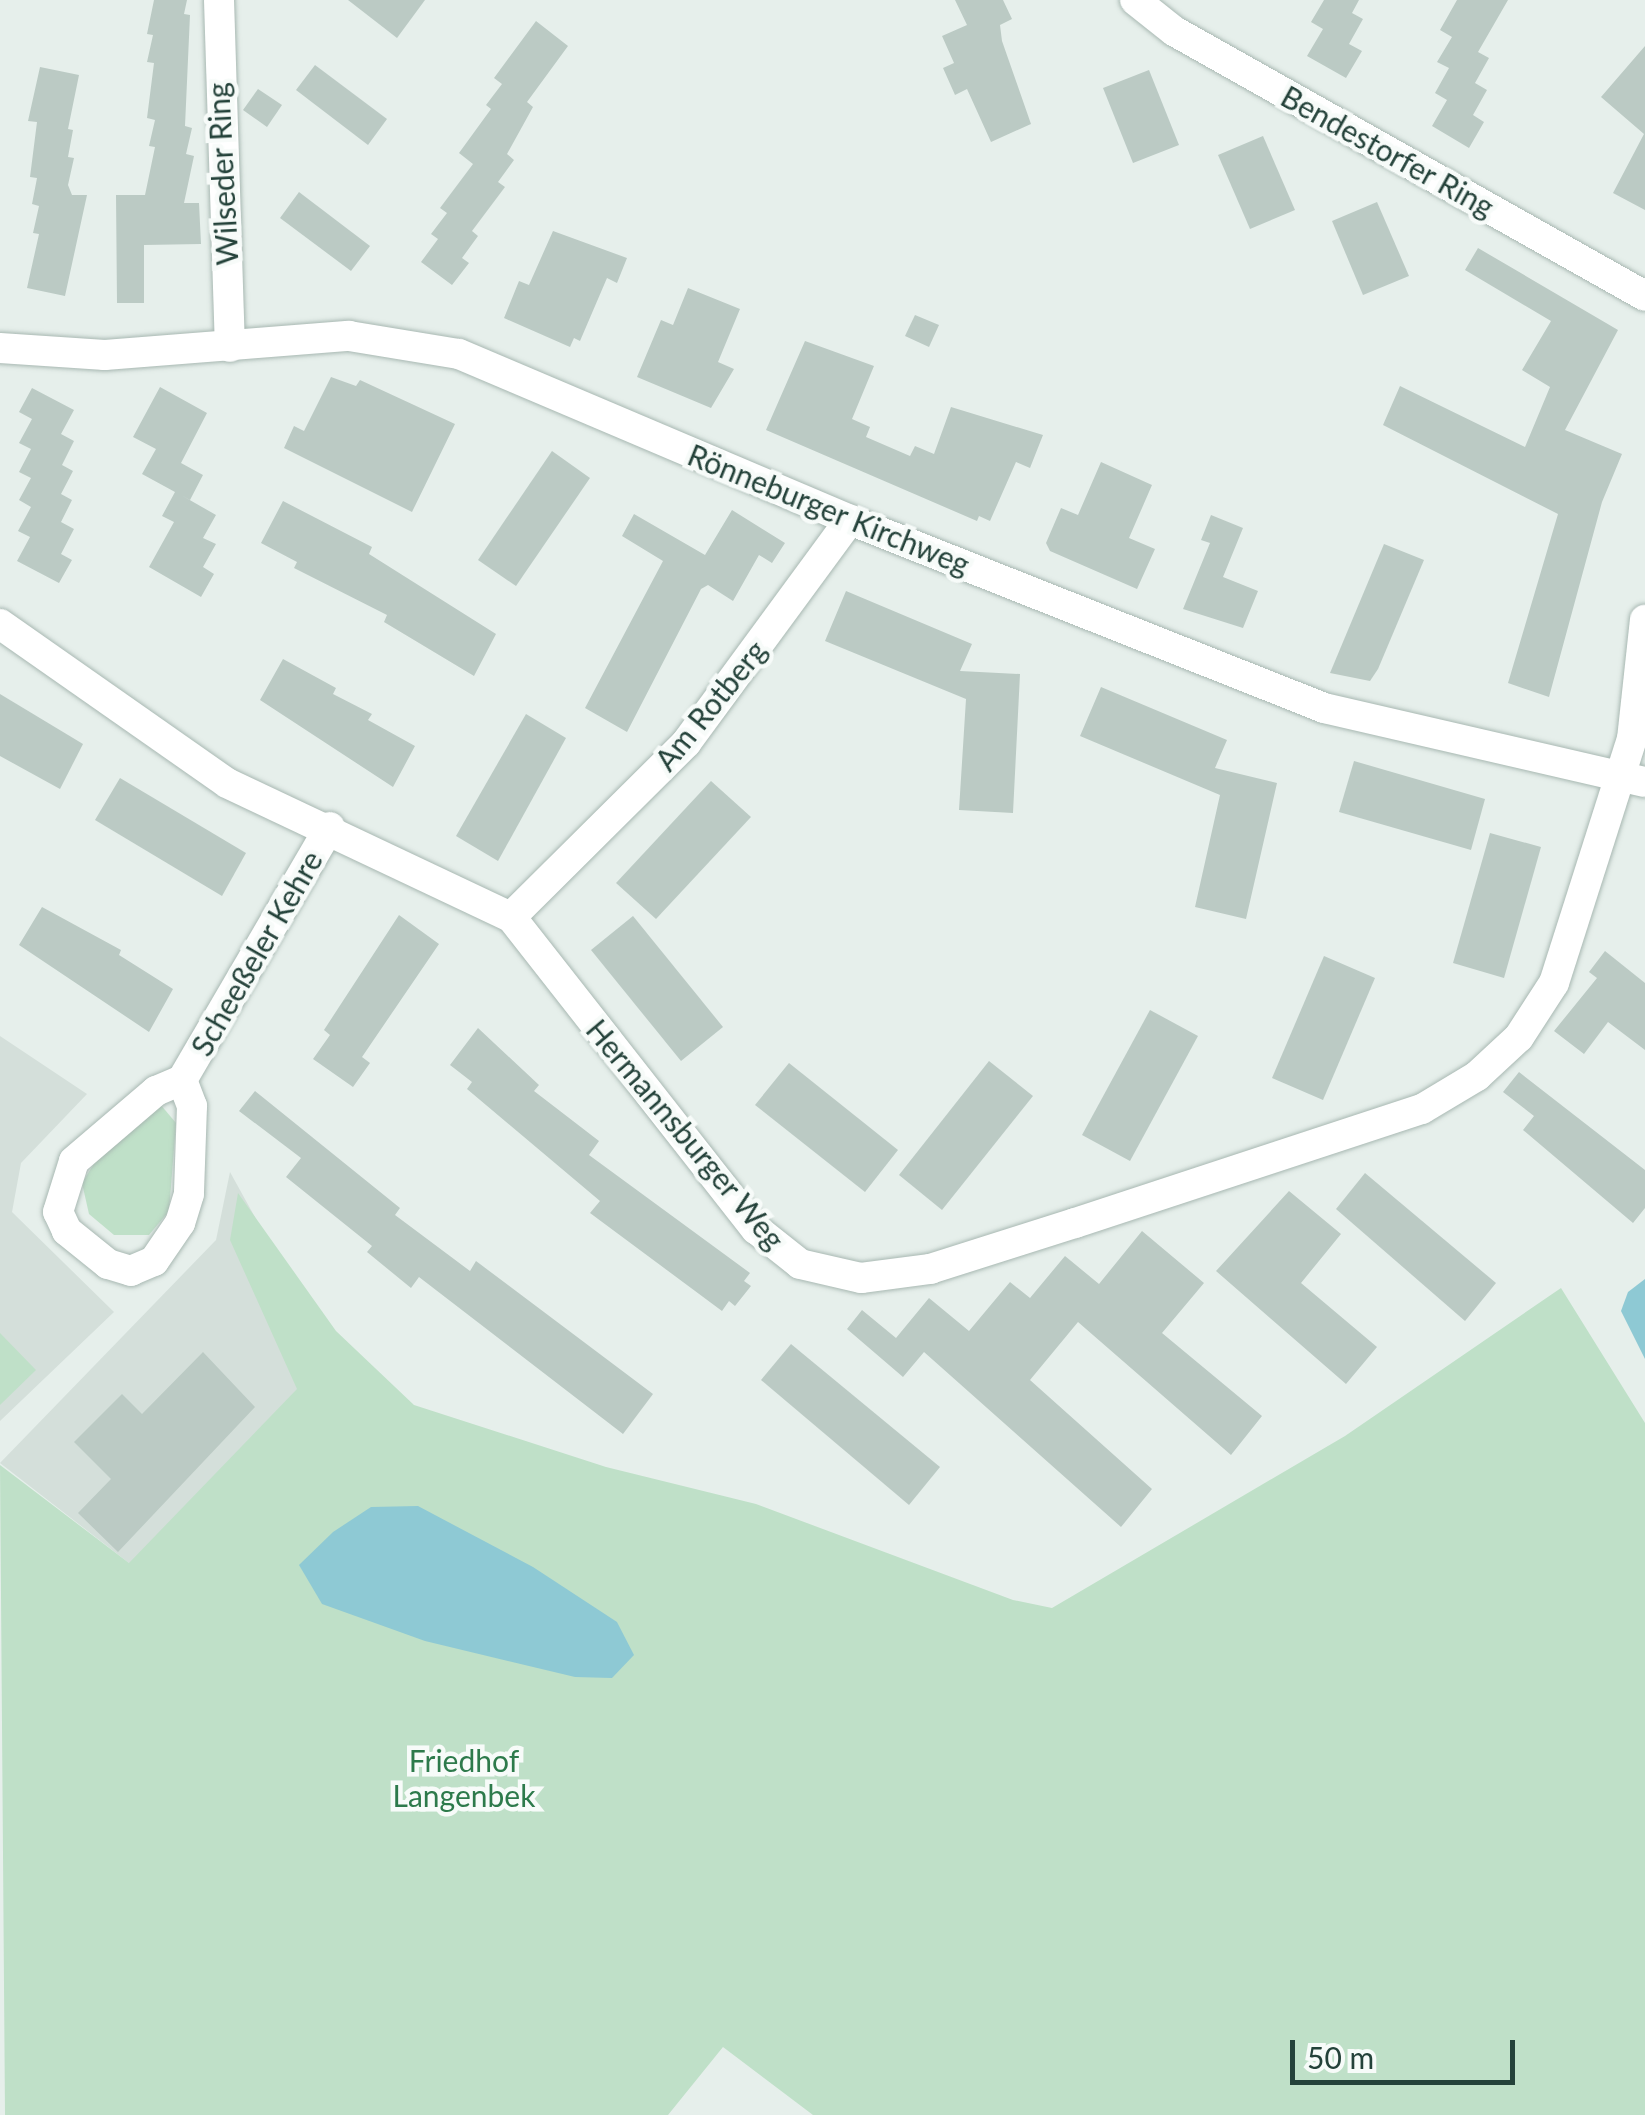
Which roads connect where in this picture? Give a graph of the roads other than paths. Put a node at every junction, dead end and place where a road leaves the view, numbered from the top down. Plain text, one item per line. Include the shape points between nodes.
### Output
1 (220, 0) edge
2 (1135, 0) edge
3 (1645, 296) edge
4 (230, 347) junction
5 (0, 348) edge
6 (850, 520) junction
7 (1645, 620) edge
8 (0, 624) edge
9 (1634, 778) edge
10 (330, 827) junction
11 (511, 917) junction
12 (182, 1080) junction

1 - 4 street, Wilseder Ring
2 - 3 street, Bendestorfer Ring via 1174,31
4 - 5 street, Rönneburger Kirchweg via 105,355
4 - 6 street, Rönneburger Kirchweg via 348,336 459,354
6 - 9 street, Rönneburger Kirchweg via 1324,708
6 - 11 street, Am Rotberg via 686,743
7 - 9 street, Hermannsburger Weg
8 - 10 street, Hermannsburger Weg via 227,783
9 - 11 street, Hermannsburger Weg via 1546,1000 1520,1037 1457,1090 1422,1108 1241,1168 899,1274 843,1277 780,1251
10 - 11 street, Hermannsburger Weg
10 - 12 street, Scheeßeler Kehre
12 - 12 street, Scheeßeler Kehre via 88,1143 64,1184 58,1212 67,1231 108,1264 132,1271 154,1261 180,1223 189,1194 192,1106

